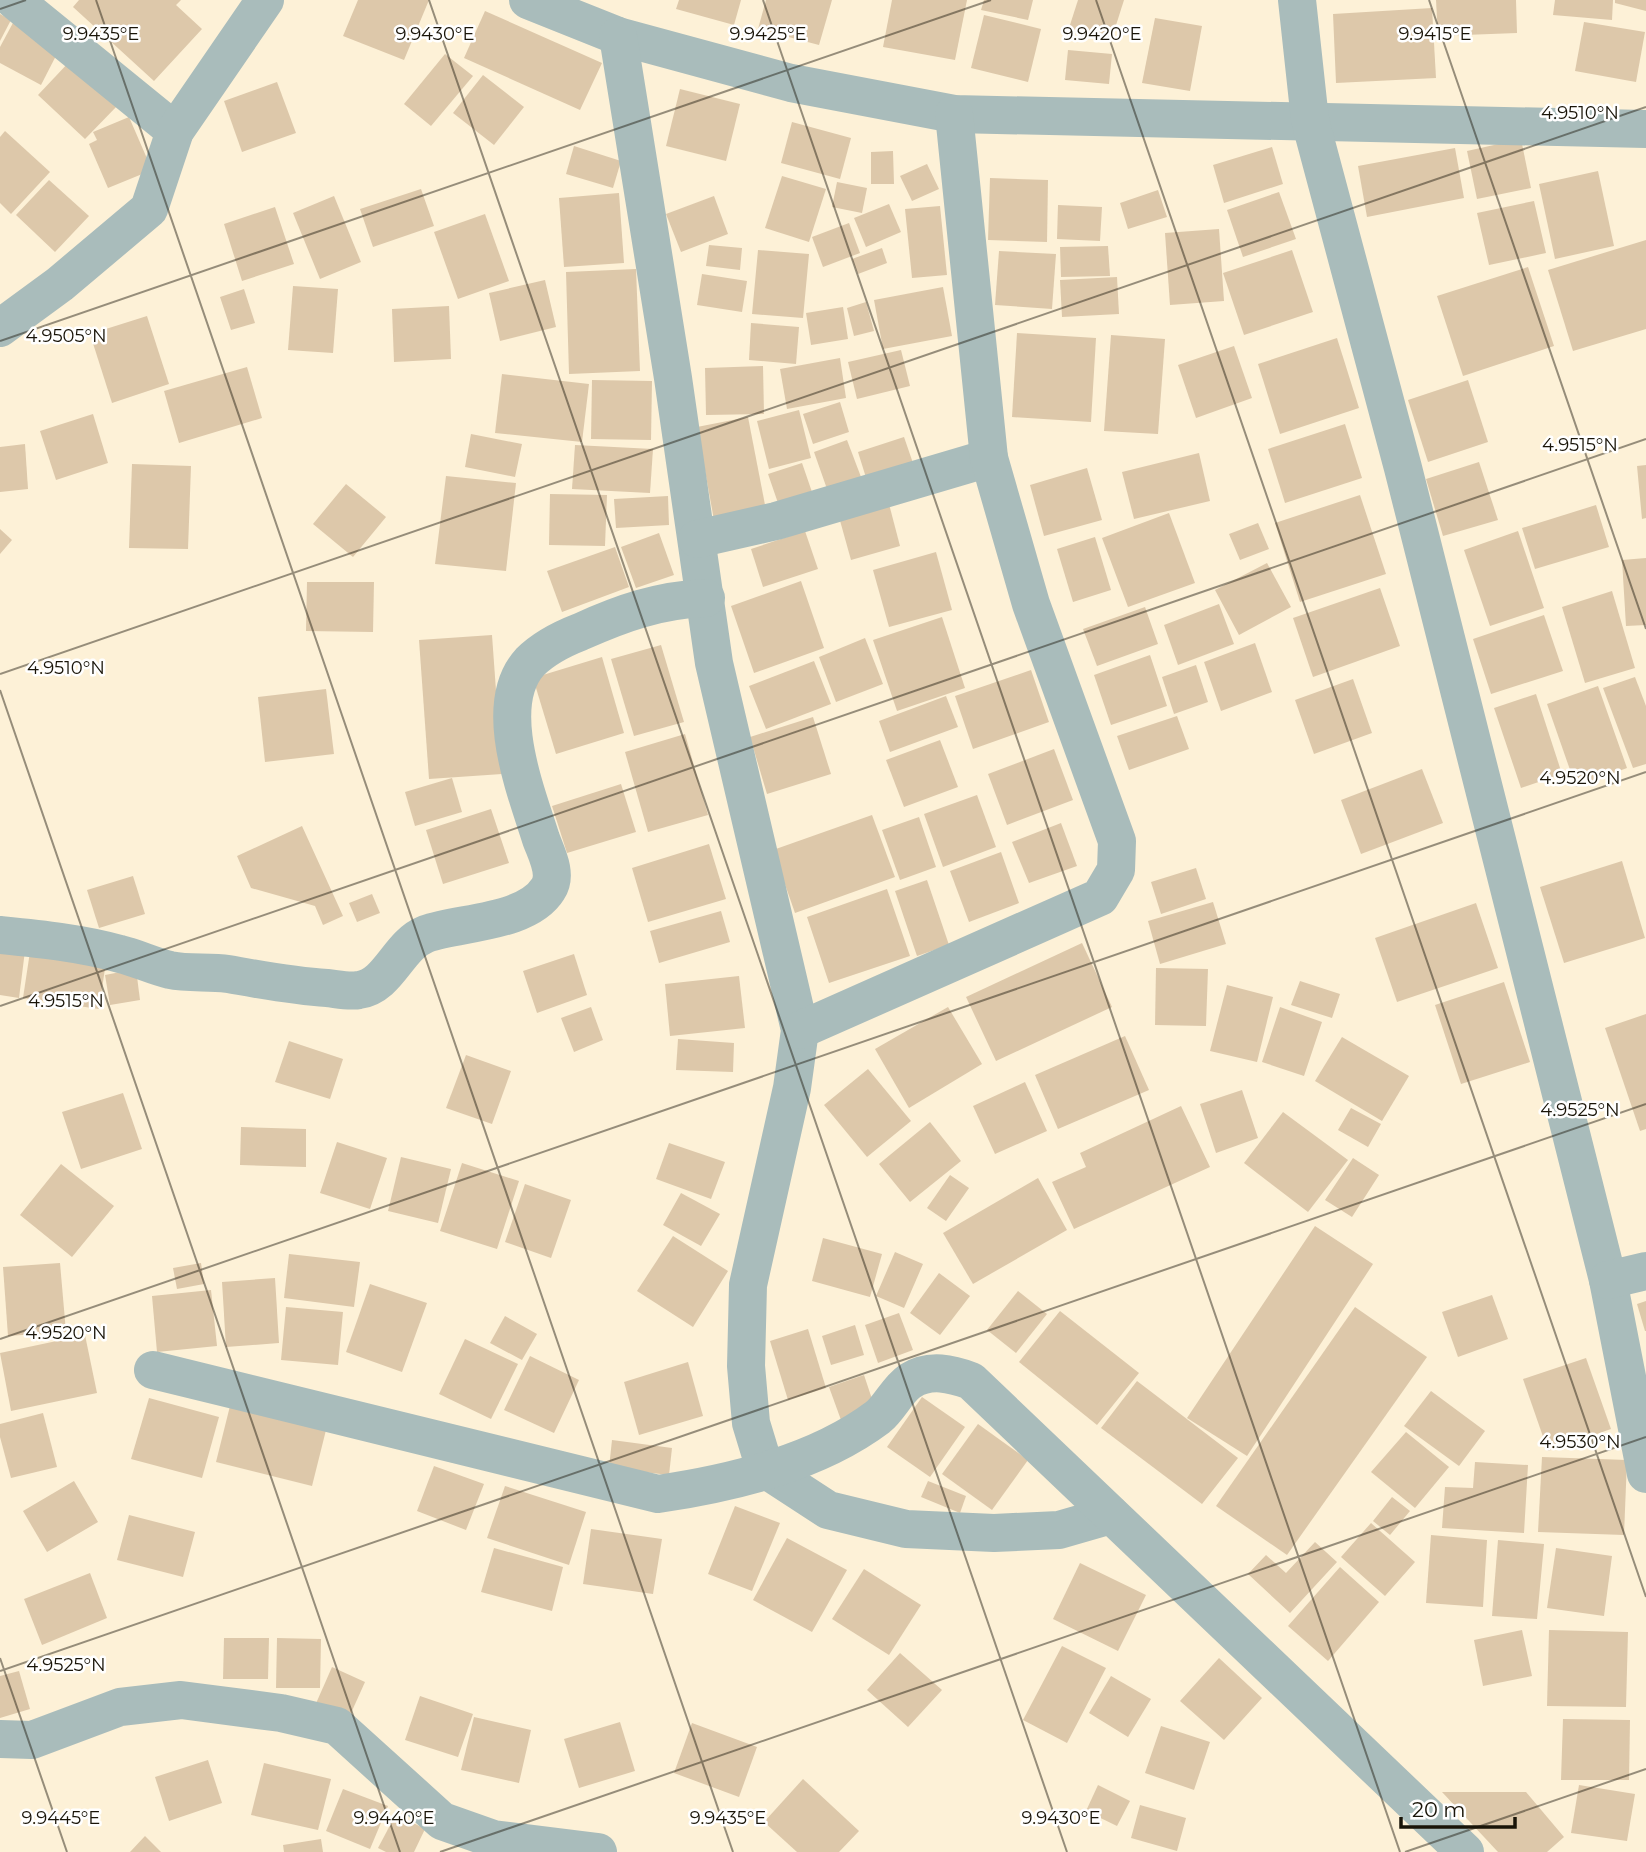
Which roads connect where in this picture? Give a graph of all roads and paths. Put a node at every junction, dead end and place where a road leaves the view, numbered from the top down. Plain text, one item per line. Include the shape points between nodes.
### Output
1 (14, 0) edge
2 (265, 0) edge
3 (528, 0) edge
4 (1297, 0) edge
5 (618, 36) junction
6 (954, 114) junction
7 (1310, 120) junction
8 (175, 131) junction
9 (1644, 137) edge
10 (0, 328) edge
11 (989, 458) junction
12 (697, 539) junction
13 (706, 598) junction
14 (0, 935) edge
15 (800, 1030) junction
16 (1646, 1271) edge
17 (1608, 1280) junction
18 (153, 1370) dead end
19 (765, 1469) junction
20 (1646, 1474) edge
21 (1111, 1515) junction
22 (0, 1739) edge
23 (1446, 1847) edge
24 (598, 1852) edge

1 - 8 street
2 - 8 street
3 - 5 street
4 - 7 street
5 - 6 street via 791,83
5 - 12 street
6 - 7 street
6 - 11 street
7 - 9 street
7 - 17 street
8 - 10 street via 149,209
11 - 12 street via 776,521
11 - 15 street via 1031,604 1117,841 1116,870 1100,897
12 - 13 street
13 - 14 street via 627,611 549,646 530,662 513,699 513,732 552,869 549,888 517,911 421,936 375,985 359,990 283,985 172,970 120,954
13 - 15 street via 714,663
15 - 19 street via 792,1088 748,1285 746,1366 751,1423
16 - 17 street
17 - 20 street
18 - 19 street via 658,1494 705,1487
19 - 21 street via 828,1510 906,1529 1059,1530
19 - 21 street via 834,1446 880,1415 911,1381 945,1372 971,1381
21 - 23 street
22 - 24 street via 32,1740 120,1707 181,1700 281,1713 337,1726 442,1821 493,1839

